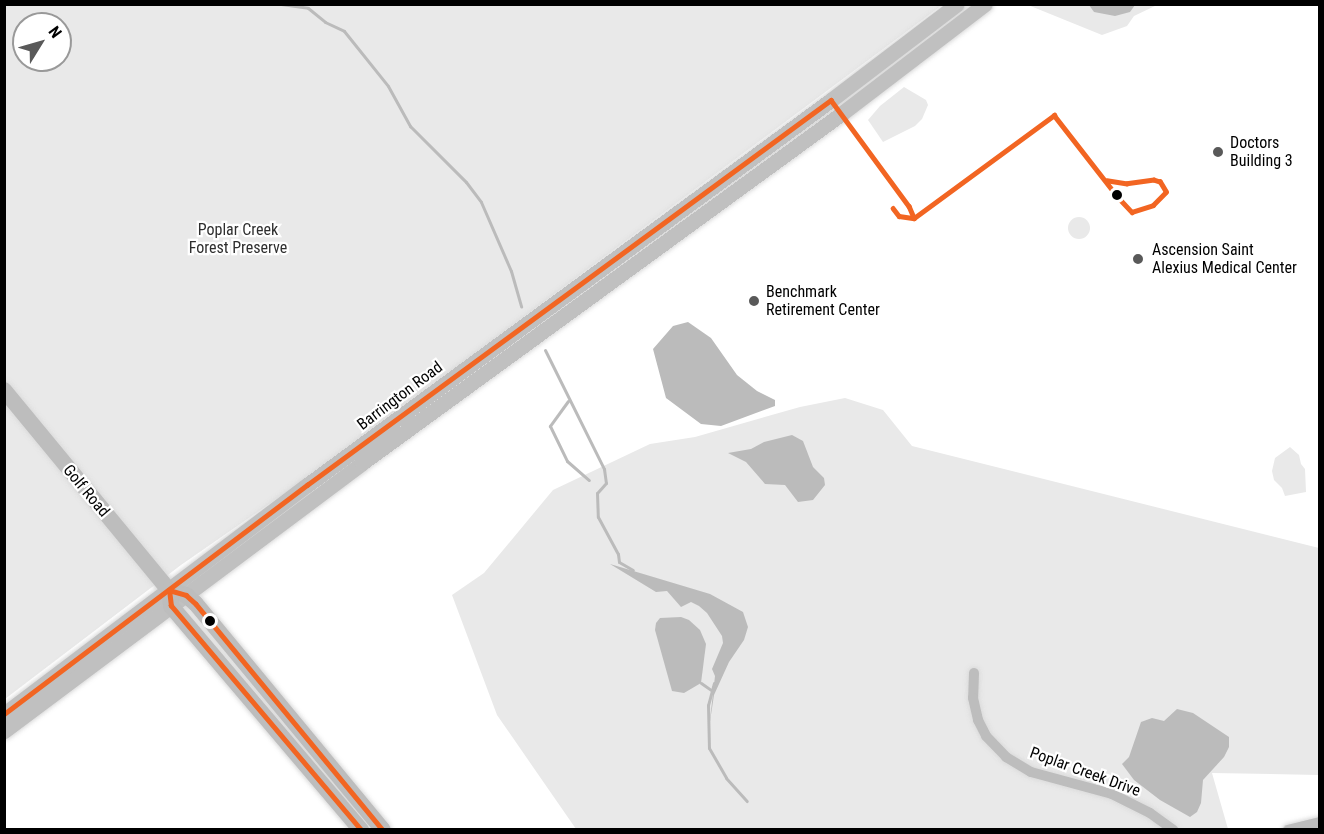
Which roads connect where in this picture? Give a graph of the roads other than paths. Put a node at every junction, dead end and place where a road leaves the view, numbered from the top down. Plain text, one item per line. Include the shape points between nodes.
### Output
1 (957, 4) edge
2 (985, 4) edge
3 (4, 390) edge
4 (186, 595) junction
5 (170, 598) junction
6 (974, 673) dead end
7 (4, 714) edge
8 (4, 731) edge
9 (1320, 822) edge
10 (361, 830) edge
11 (383, 830) edge
12 (1173, 830) edge
13 (1288, 830) edge

1 - 5 main road, Barrington Road via 307,485
2 - 4 main road, Barrington Road
3 - 5 main road, Golf Road
4 - 5 main road
4 - 11 main road
5 - 7 main road, Barrington Road
5 - 8 main road, Barrington Road
5 - 10 main road, Golf Road
6 - 12 street, Poplar Creek Drive via 973,698 978,720 986,736 1006,757 1031,772 1113,794
9 - 13 street

